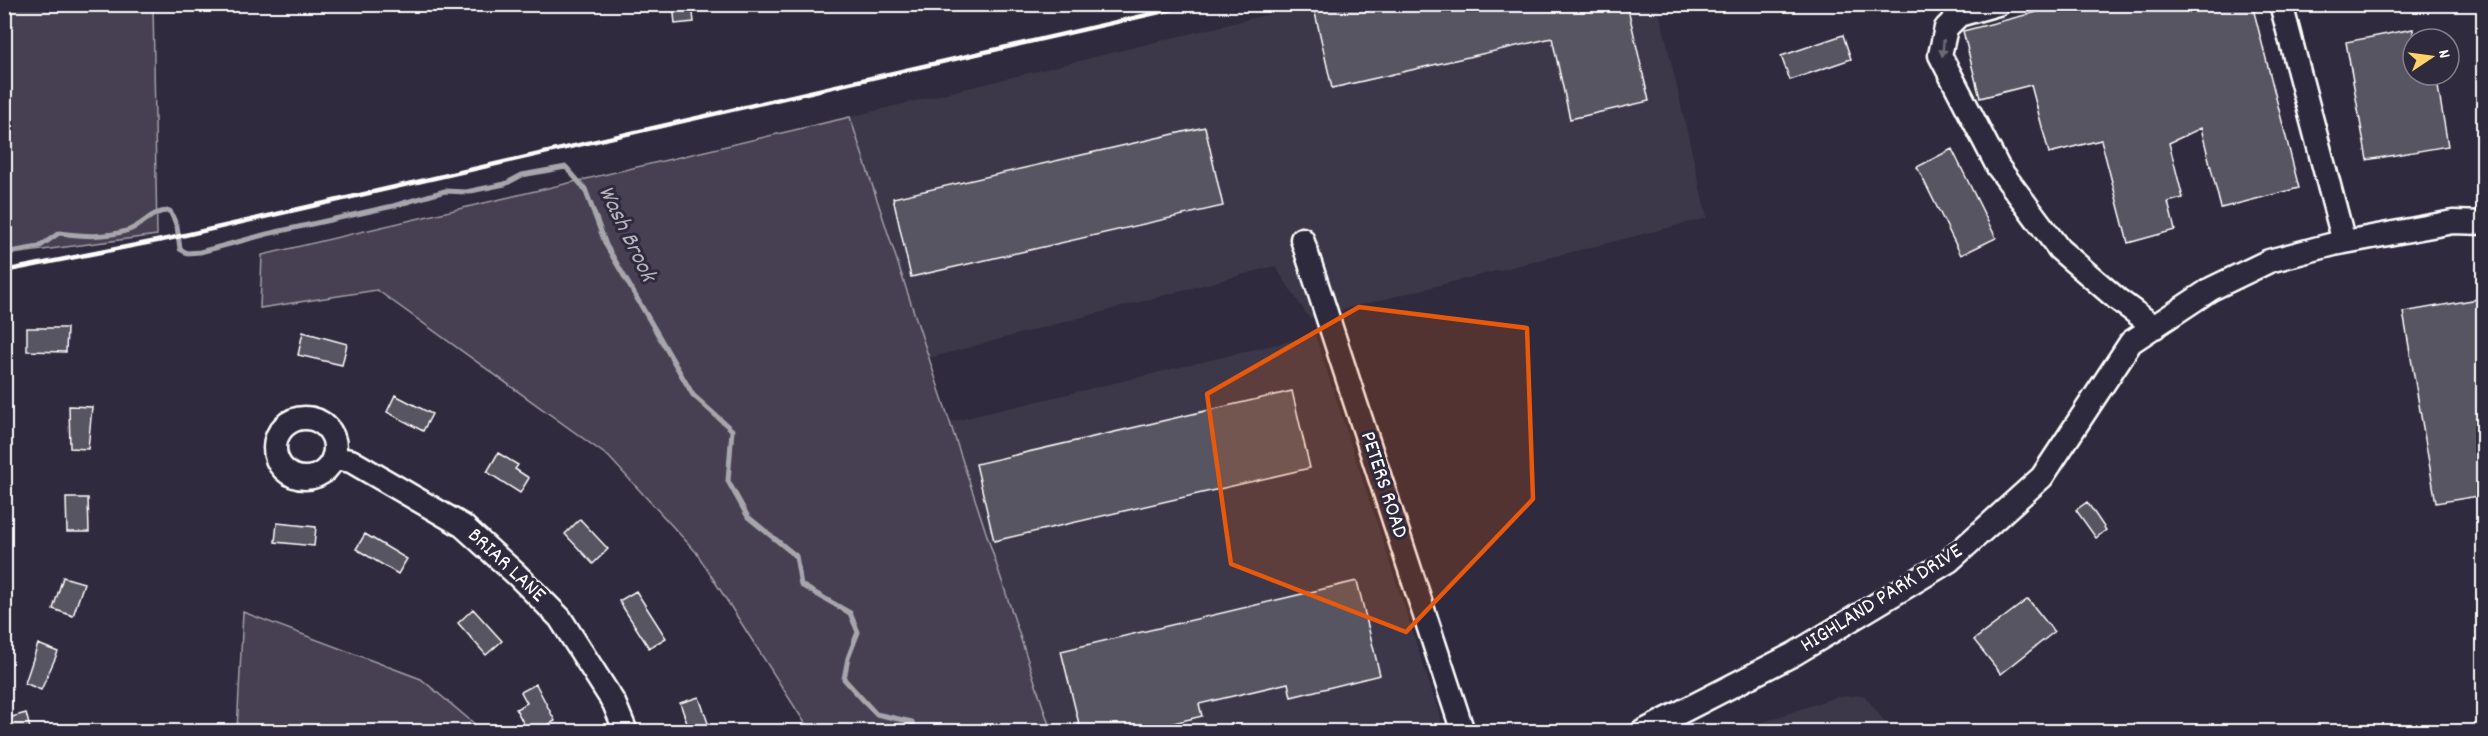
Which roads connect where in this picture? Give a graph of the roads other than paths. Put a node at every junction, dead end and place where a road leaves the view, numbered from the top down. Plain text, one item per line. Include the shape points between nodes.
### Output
1 (1998, 4) edge
2 (2281, 4) edge
3 (2484, 223) edge
4 (1302, 239) dead end
5 (2344, 242) junction
6 (2155, 327) junction
7 (333, 458) dead end
8 (626, 732) edge
9 (1463, 732) edge
10 (1642, 732) edge

1 -> 6 street via 1959,15 1946,28 1940,55 1998,167 2059,249
2 - 5 street
3 - 5 street, HIGHLAND PARK DRIVE via 2453,222
4 - 9 street, PETERS ROAD
5 - 6 street, HIGHLAND PARK DRIVE via 2269,261 2211,289
6 - 10 street, HIGHLAND PARK DRIVE via 2131,342 2042,477 1949,561 1794,654
7 - 8 street, BRIAR LANE via 351,461 463,526 516,574 560,618 614,703

